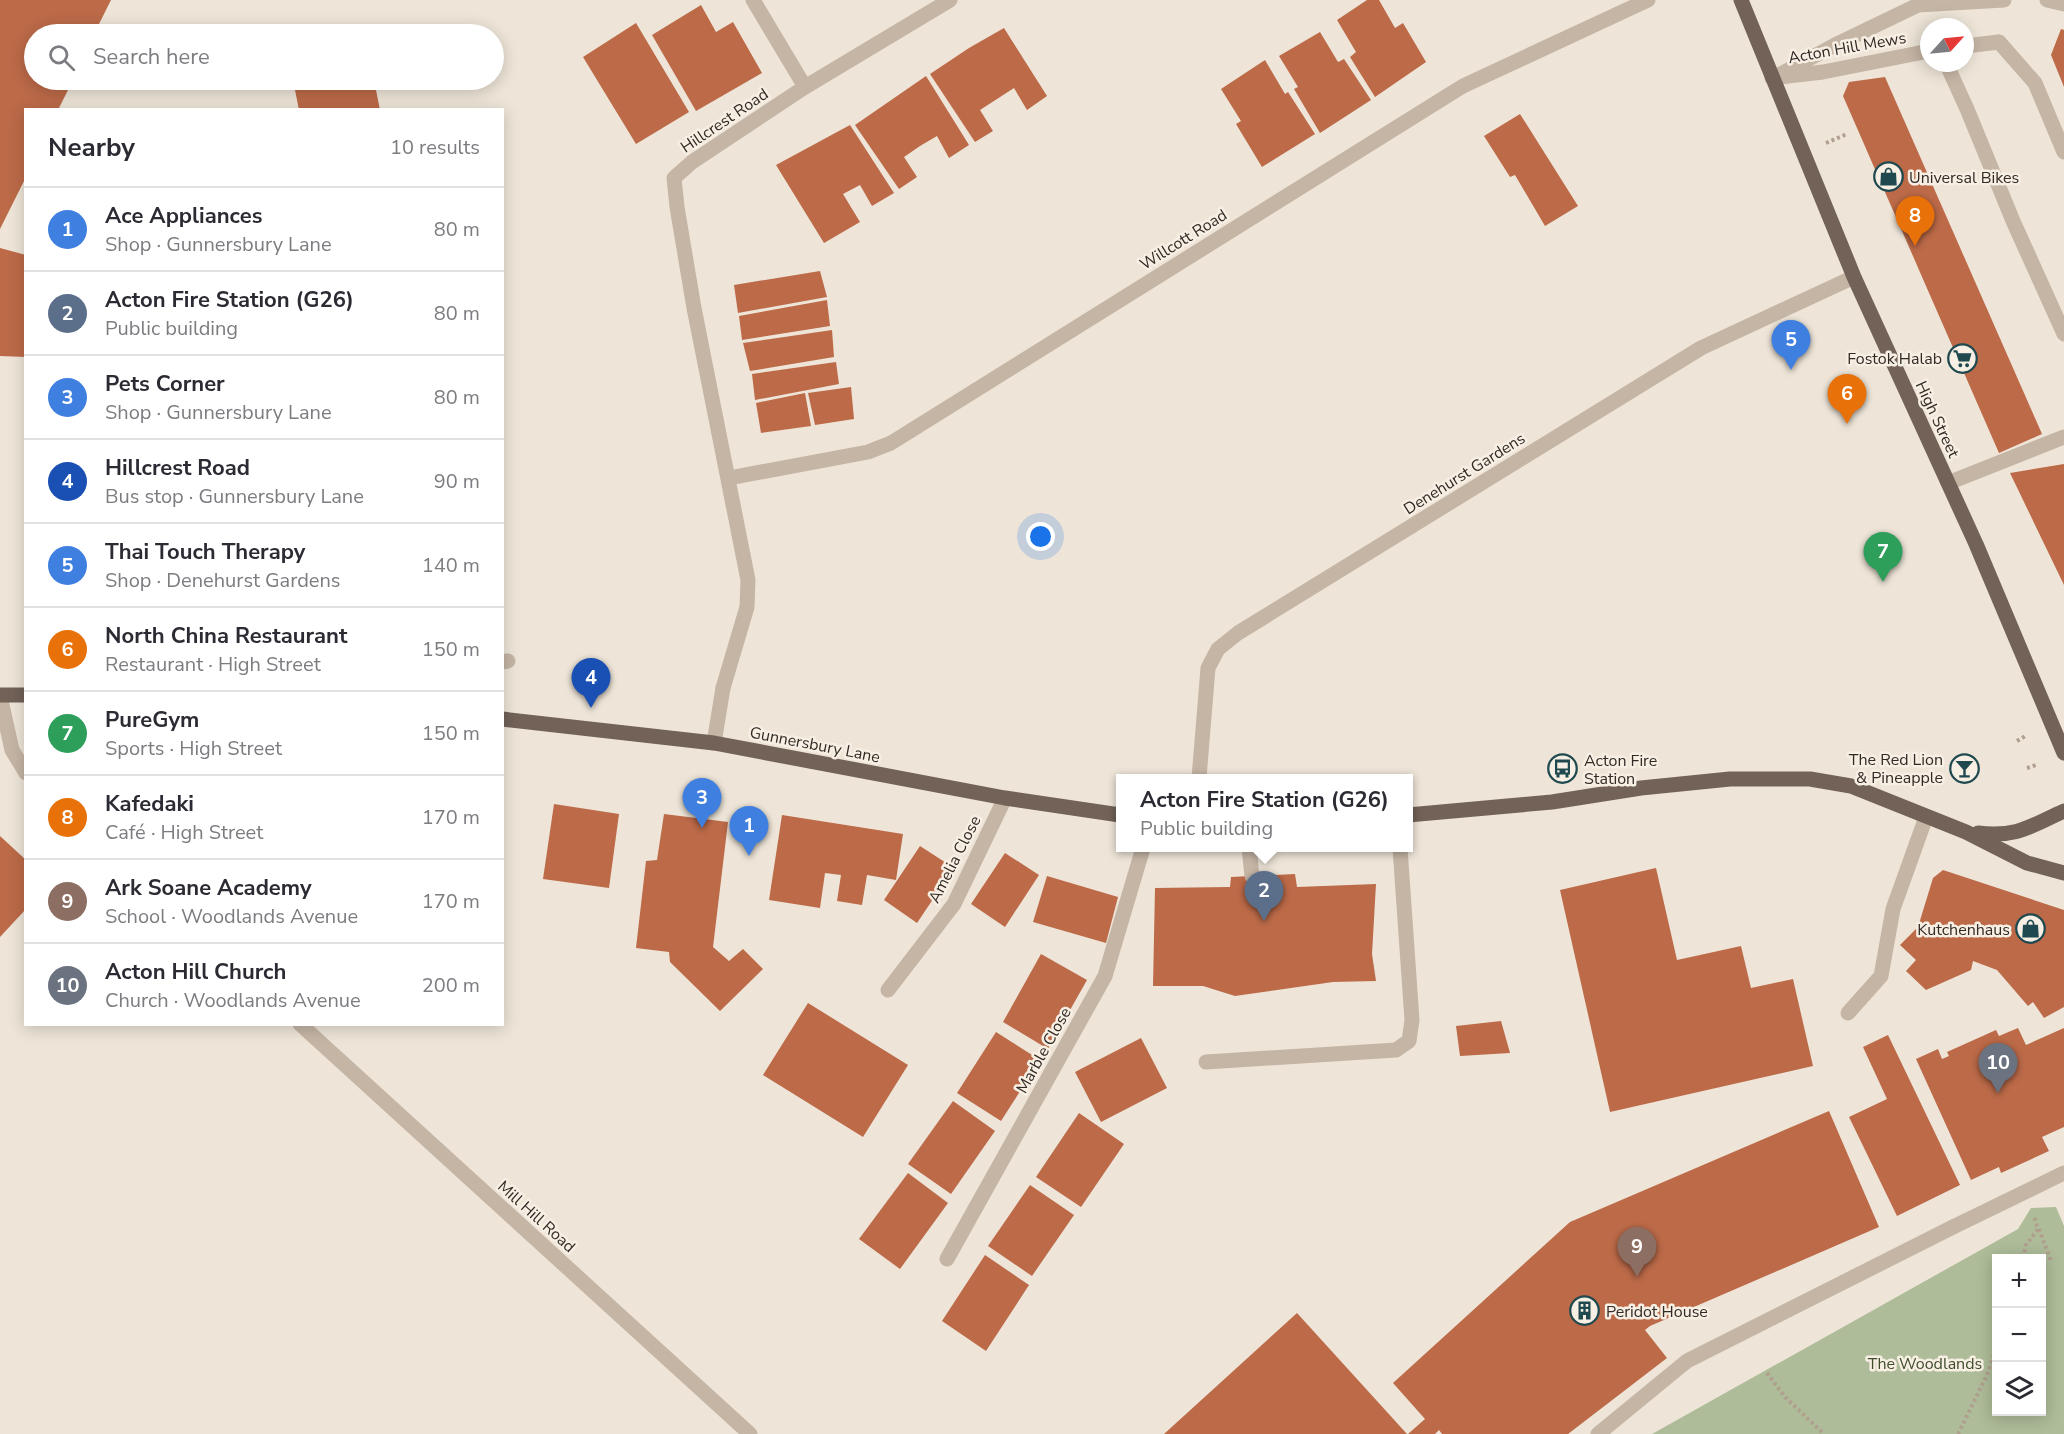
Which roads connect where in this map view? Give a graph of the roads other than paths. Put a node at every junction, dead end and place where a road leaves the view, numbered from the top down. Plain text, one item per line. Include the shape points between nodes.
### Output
1 (753, 0) edge
2 (950, 0) edge
3 (1648, 0) edge
4 (1741, 0) edge
5 (2004, 0) edge
6 (2048, 0) edge
7 (2064, 4) edge
8 (1974, 45) edge
9 (1920, 53) edge
10 (1950, 72) edge
11 (1772, 78) junction
12 (805, 87) junction
13 (2064, 152) edge
14 (1854, 278) junction
15 (2064, 334) edge
16 (2064, 437) edge
17 (729, 478) junction
18 (1948, 483) junction
19 (0, 695) edge
20 (24, 695) edge
21 (504, 719) edge
22 (714, 743) junction
23 (2064, 753) edge
24 (24, 770) edge
25 (1199, 774) edge
26 (1005, 798) junction
27 (2064, 811) edge
28 (1116, 814) edge
29 (1413, 815) edge
30 (1926, 817) junction
31 (1966, 832) junction
32 (1142, 852) edge
33 (1249, 852) edge
34 (1400, 852) edge
35 (2064, 873) edge
36 (1252, 876) dead end
37 (888, 990) dead end
38 (1848, 1013) dead end
39 (302, 1026) edge
40 (1206, 1062) dead end
41 (2064, 1173) edge
42 (947, 1259) dead end
43 (750, 1434) edge
44 (1598, 1434) edge

1 - 12 street
2 - 12 street, Hillcrest Road
3 - 17 street, Willcott Road via 1463,86 891,443 868,453
4 - 11 main road, High Street
5 - 11 street via 1918,5
6 - 7 street
8 - 13 street via 1999,42 2036,83
9 - 11 street, Acton Hill Mews
10 - 15 street
11 - 14 main road, High Street
12 - 17 street, Hillcrest Road via 674,178 694,309
14 - 18 main road, High Street
14 - 25 street, Denehurst Gardens via 1701,348 1238,633 1218,649 1208,668
16 - 18 street
17 - 22 street, Hillcrest Road via 748,580 747,607 723,688
18 - 23 main road, High Street
19 - 20 main road
19 - 24 street via 12,750
21 - 22 main road, Gunnersbury Lane
22 - 26 main road, Gunnersbury Lane
26 - 28 main road, Gunnersbury Lane
26 - 37 street, Amelia Close via 954,904
27 - 31 main road via 2018,832 1999,836
29 - 30 main road via 1552,802 1730,778 1810,779 1851,786
30 - 31 main road
30 - 38 street via 1893,909 1881,976
31 - 35 main road via 2027,863
32 - 42 street, Marble Close via 1105,976
33 - 36 street
34 - 40 street via 1413,1020 1409,1041 1396,1050
39 - 43 street, Mill Hill Road
41 - 44 street via 1687,1361

